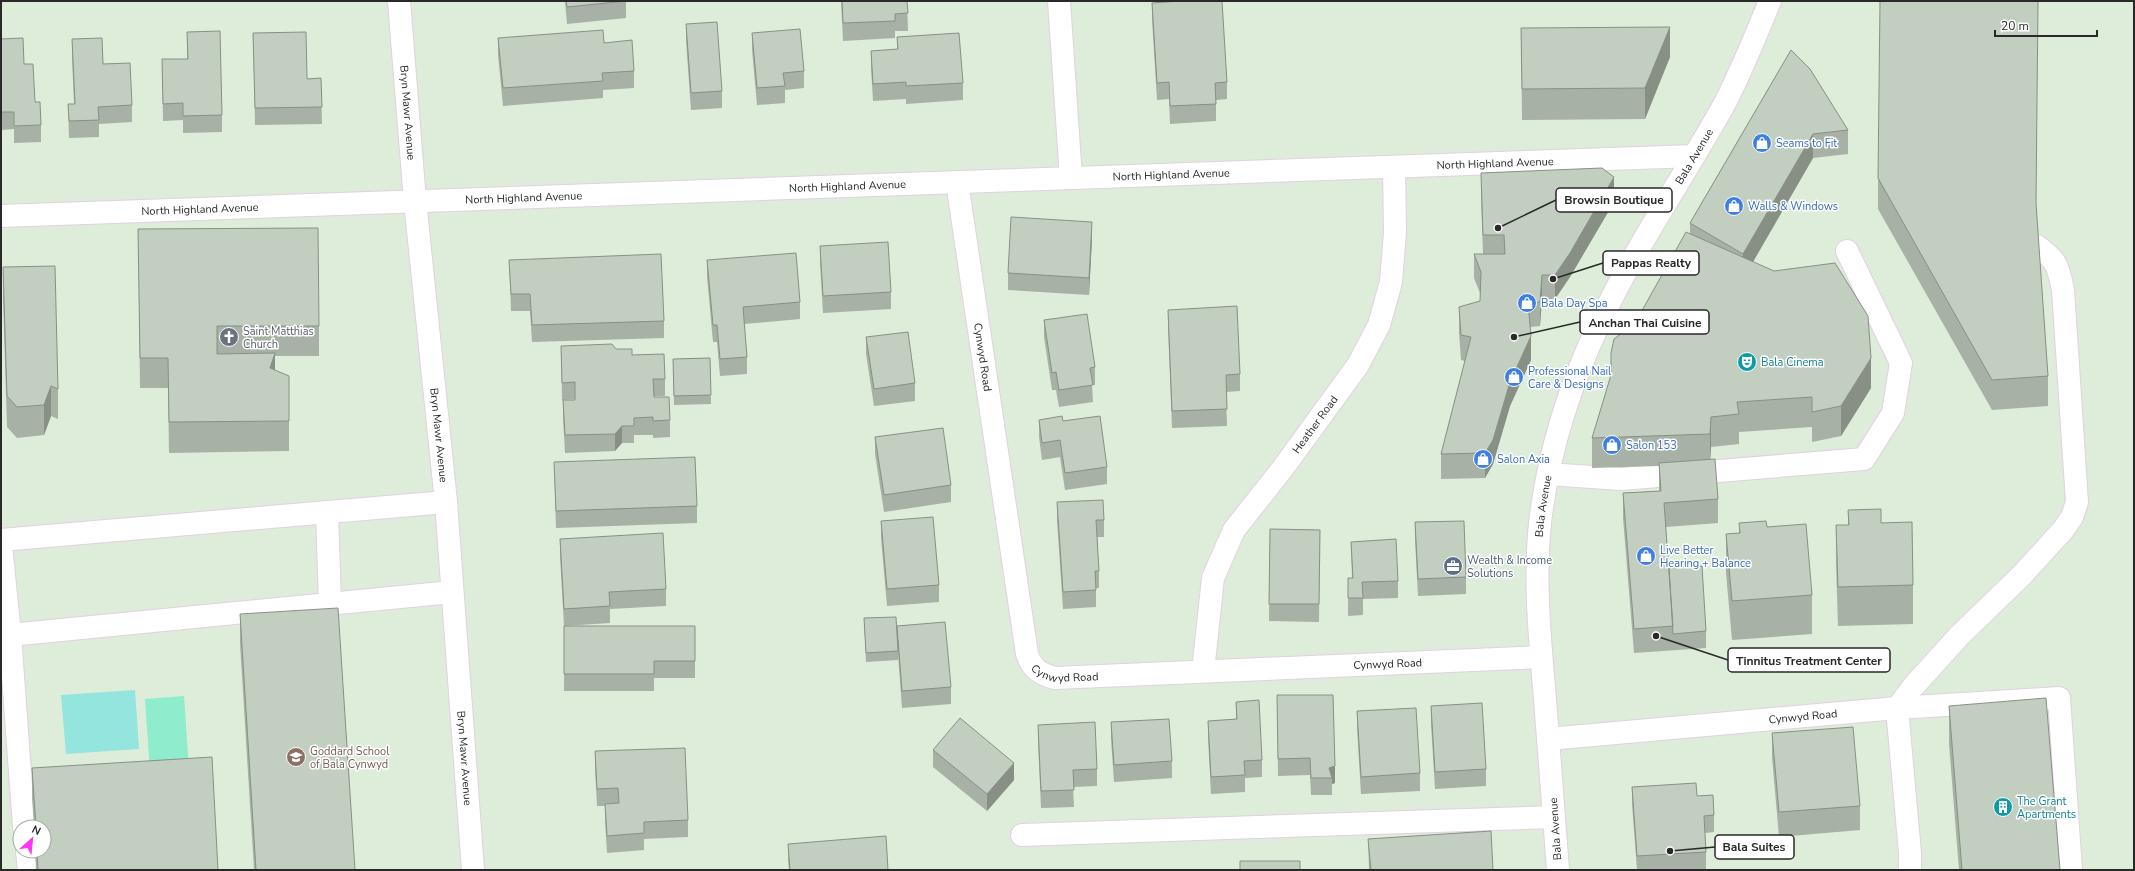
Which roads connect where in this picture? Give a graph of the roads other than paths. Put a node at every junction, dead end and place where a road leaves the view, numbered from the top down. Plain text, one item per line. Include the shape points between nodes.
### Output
1 (399, 1) edge
2 (1059, 1) edge
3 (1770, 1) edge
4 (1694, 156) junction
5 (1394, 167) junction
6 (1071, 178) junction
7 (957, 182) junction
8 (415, 201) junction
9 (1, 216) edge
10 (2037, 246) edge
11 (1847, 251) dead end
12 (1548, 474) junction
13 (446, 502) junction
14 (326, 512) junction
15 (1, 540) edge
16 (1, 545) edge
17 (452, 592) junction
18 (330, 604) junction
19 (10, 635) junction
20 (1541, 657) junction
21 (1203, 671) junction
22 (1897, 708) junction
23 (1548, 739) junction
24 (1554, 817) junction
25 (23, 819) edge
26 (1022, 835) dead end
27 (27, 859) edge
28 (28, 870) edge
29 (473, 870) edge
30 (1558, 870) edge
31 (1910, 870) edge
32 (2071, 870) edge

1 - 8 street, Bryn Mawr Avenue
2 - 6 street
3 - 4 street, Bala Avenue via 1741,70
4 - 5 street, North Highland Avenue
4 - 12 street, Bala Avenue via 1599,324 1568,401
5 - 6 street, North Highland Avenue
5 - 21 street, Heather Road via 1391,282 1379,326 1358,365 1234,530 1213,578
6 - 7 street, North Highland Avenue
7 - 8 street, North Highland Avenue
7 - 21 street, Cynwyd Road via 1030,663 1037,671 1055,678
8 - 9 street, North Highland Avenue
8 - 13 street, Bryn Mawr Avenue
10 - 22 street via 2050,255 2059,267 2076,502 2074,509 2063,530 2022,575 1959,636
11 - 12 street via 1901,363 1892,413 1864,459 1621,479
12 - 20 street, Bala Avenue via 1540,526 1538,572
13 - 14 street
13 - 17 street, Bryn Mawr Avenue
14 - 15 street
14 - 18 street
16 - 19 street
17 - 18 street
17 - 29 street, Bryn Mawr Avenue
18 - 19 street
19 - 25 street
20 - 21 street, Cynwyd Road
20 - 23 street, Bala Avenue
22 - 23 street, Cynwyd Road
22 - 31 street
22 - 32 street, Cynwyd Road via 2059,698
23 - 24 street, Bala Avenue
24 - 26 street
24 - 30 street, Bala Avenue
27 - 28 street

